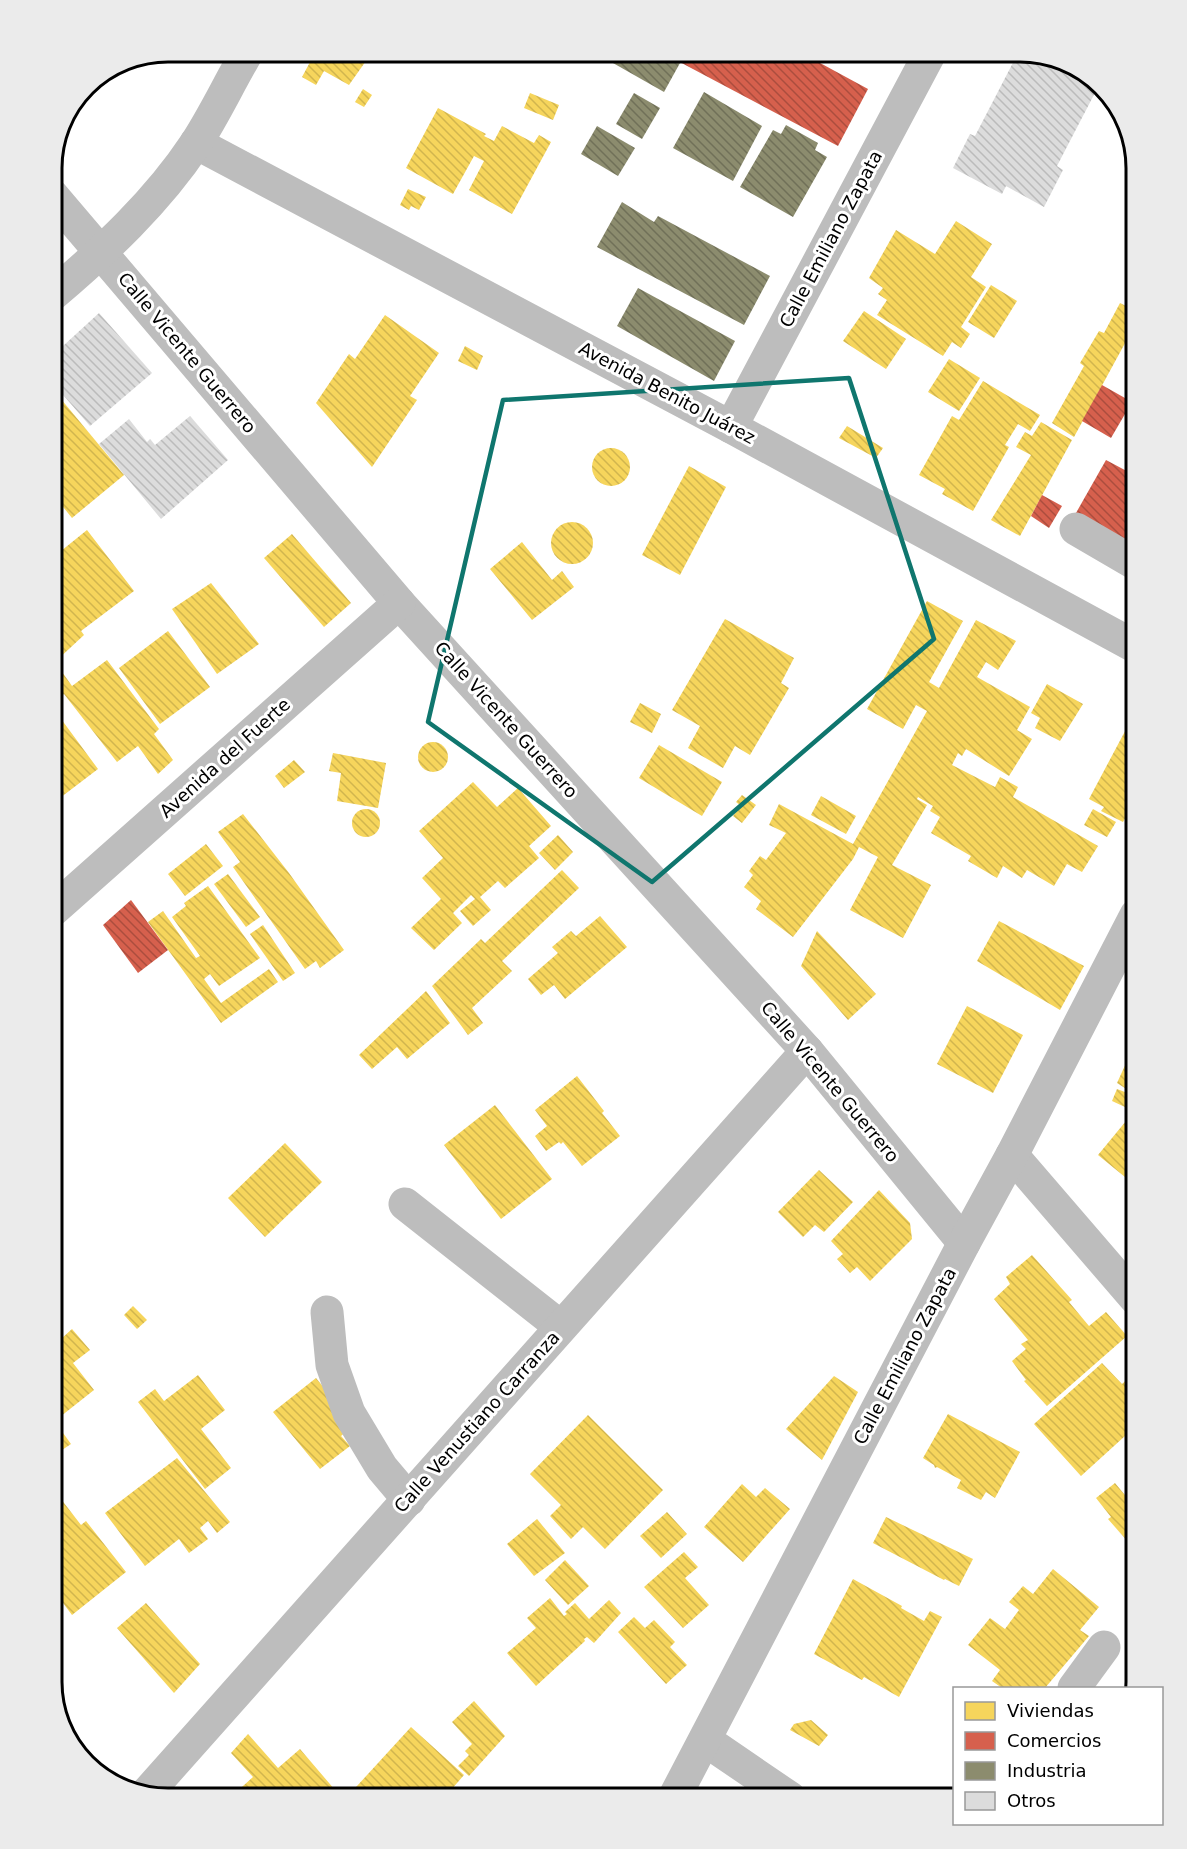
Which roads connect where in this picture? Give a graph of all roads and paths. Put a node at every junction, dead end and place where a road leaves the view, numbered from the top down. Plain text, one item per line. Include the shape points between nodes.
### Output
1 (242, 62) edge
2 (925, 62) edge
3 (195, 143) junction
4 (62, 207) edge
5 (102, 253) junction
6 (62, 287) edge
7 (731, 426) junction
8 (1076, 529) dead end
9 (1126, 558) edge
10 (399, 603) junction
11 (1126, 642) edge
12 (62, 902) edge
13 (1126, 934) edge
14 (807, 1051) junction
15 (1012, 1155) junction
16 (405, 1204) dead end
17 (964, 1243) junction
18 (1126, 1287) edge
19 (327, 1312) dead end
20 (561, 1327) junction
21 (409, 1500) junction
22 (1104, 1647) dead end
23 (1075, 1687) edge
24 (705, 1740) junction
25 (153, 1786) edge
26 (680, 1788) edge
27 (775, 1788) edge

1 - 3 street
2 - 7 street, Calle Emiliano Zapata
3 - 5 street via 146,206
3 - 7 street, Avenida Benito Juárez
4 - 5 street, Calle Vicente Guerrero
5 - 6 street
5 - 10 street, Calle Vicente Guerrero
7 - 11 street, Avenida Benito Juárez
8 - 9 street
10 - 12 street, Avenida del Fuerte
10 - 14 street, Calle Vicente Guerrero
13 - 15 street, Calle Emiliano Zapata
14 - 17 street, Calle Vicente Guerrero
14 - 20 street, Calle Venustiano Carranza
15 - 17 street, Calle Emiliano Zapata
15 - 18 street
16 - 20 street
17 - 24 street, Calle Emiliano Zapata
19 - 21 street via 332,1365 349,1413 382,1468
20 - 21 street, Calle Venustiano Carranza
21 - 25 street, Calle Venustiano Carranza
22 - 23 street
24 - 26 street, Calle Emiliano Zapata
24 - 27 street

